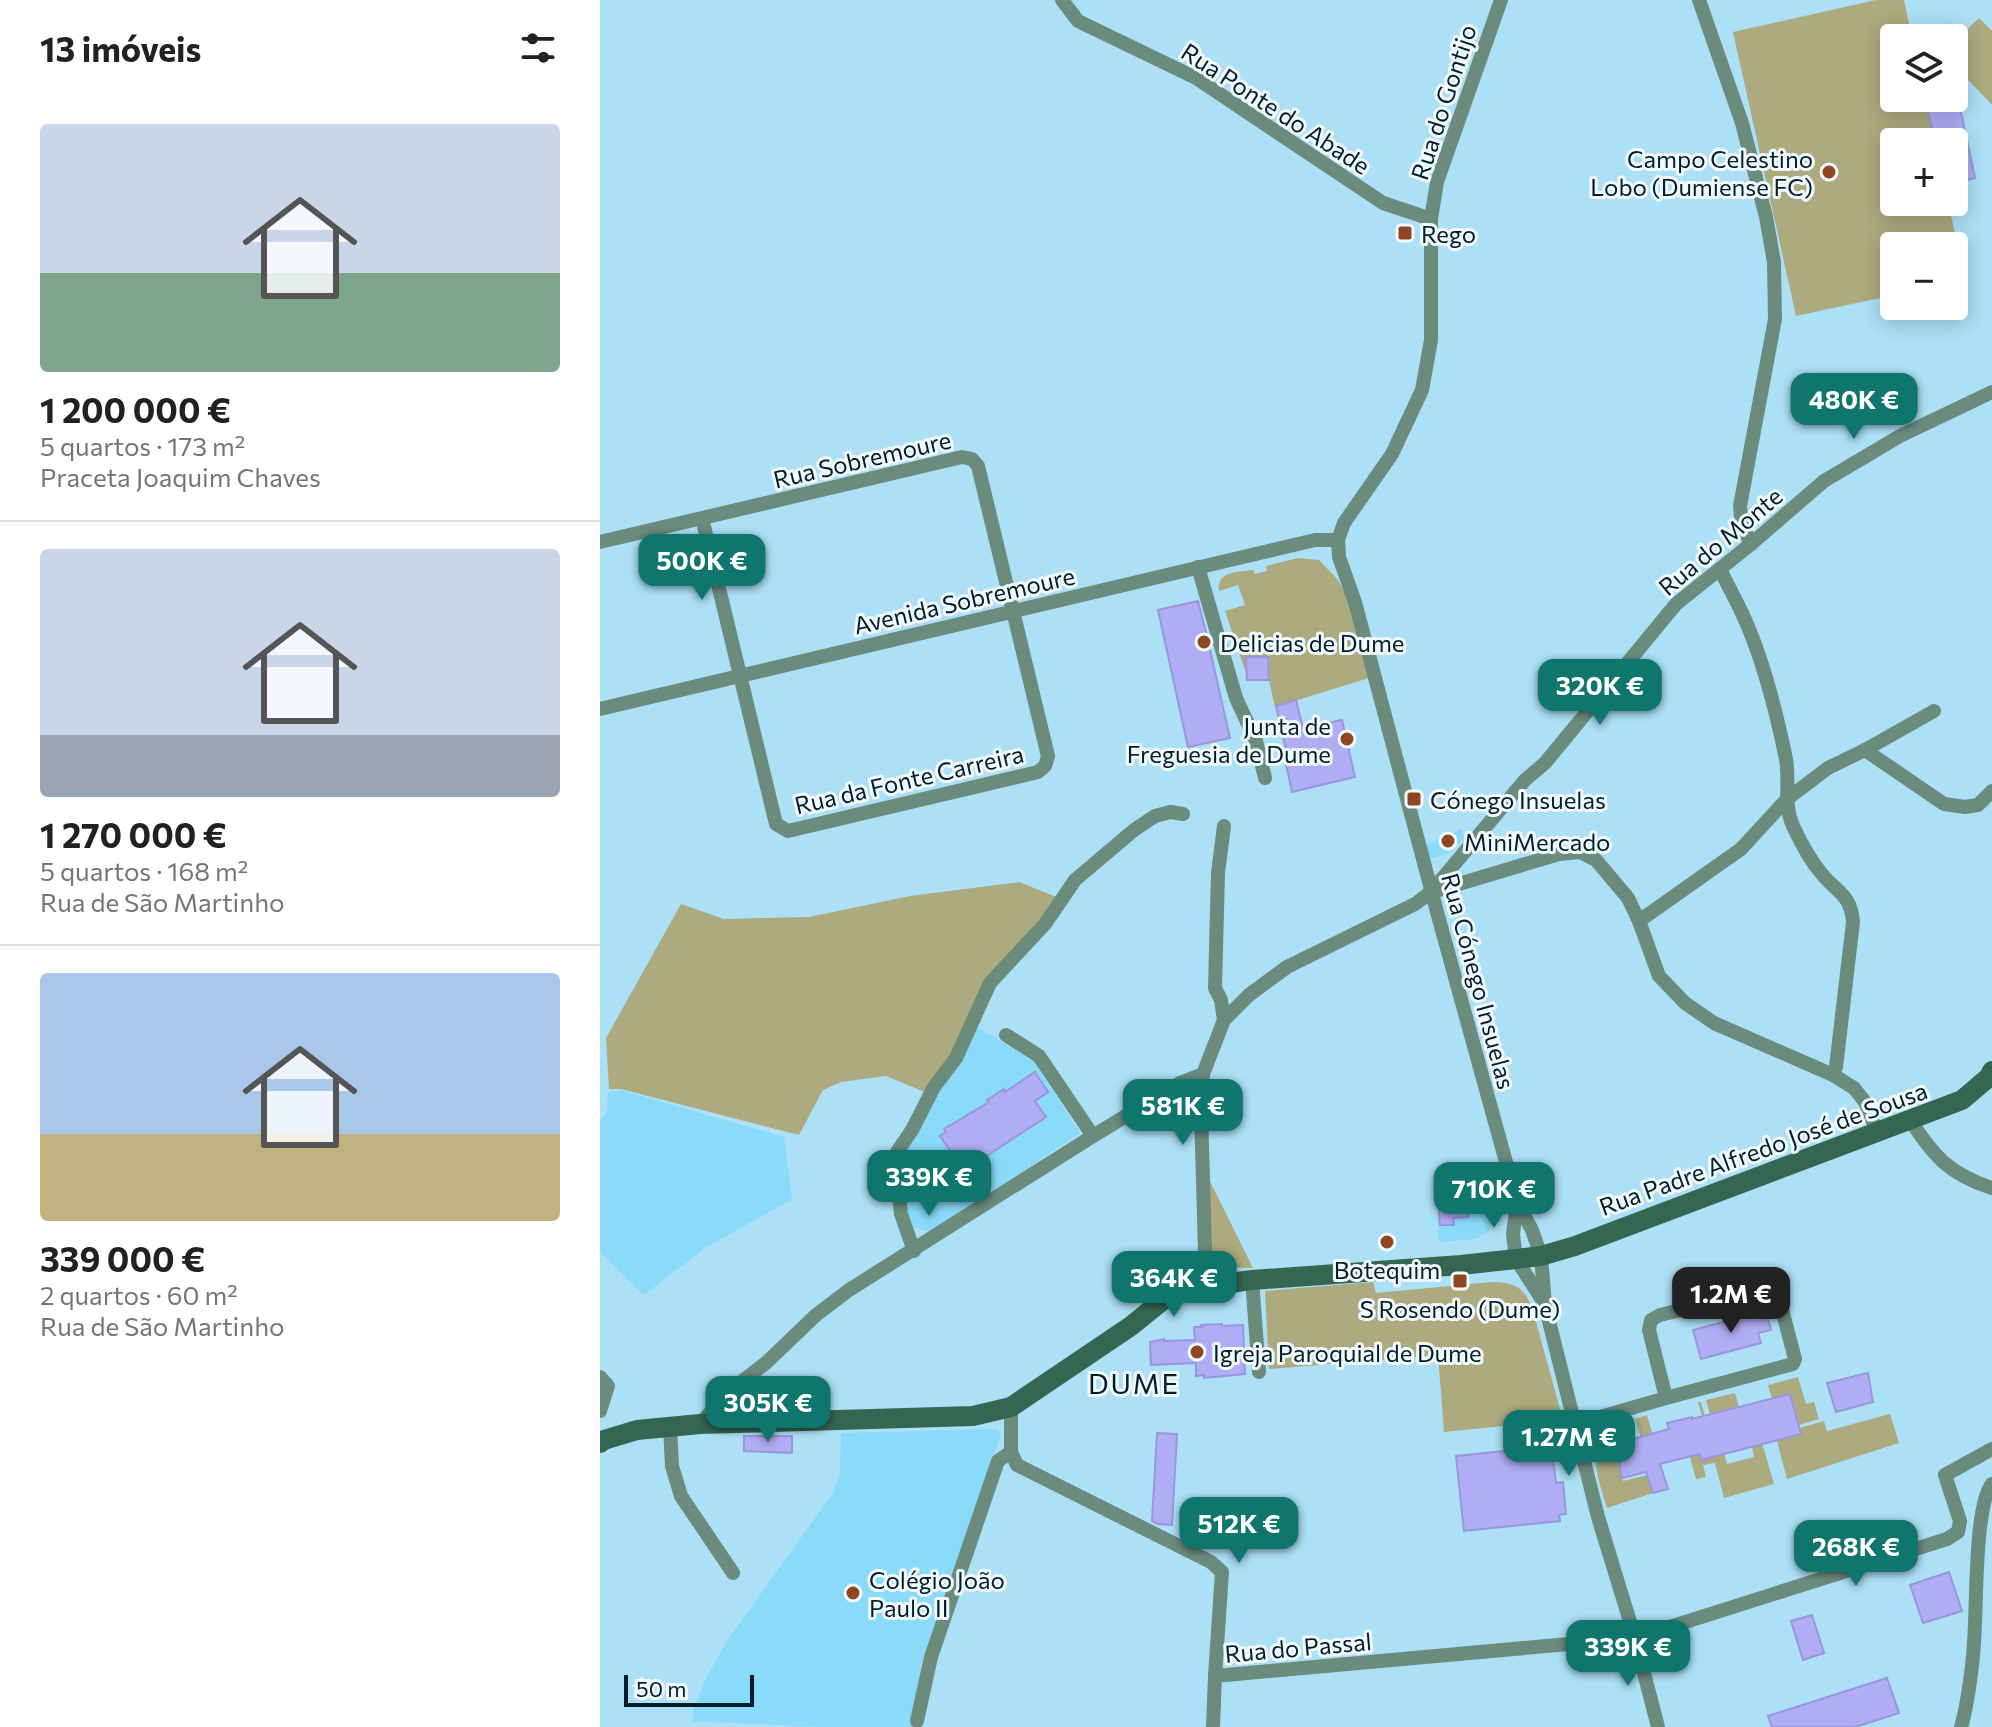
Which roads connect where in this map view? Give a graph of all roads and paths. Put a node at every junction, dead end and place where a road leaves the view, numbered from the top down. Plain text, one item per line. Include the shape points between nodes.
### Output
1 (1062, 0) edge
2 (1501, 0) edge
3 (1699, 0) edge
4 (1431, 219) junction
5 (1992, 392) edge
6 (702, 518) junction
7 (1338, 540) junction
8 (600, 542) edge
9 (1751, 544) junction
10 (1198, 567) junction
11 (1720, 569) junction
12 (1013, 611) junction
13 (739, 676) junction
14 (600, 709) edge
15 (1934, 711) dead end
16 (1865, 750) junction
17 (1265, 778) dead end
18 (1992, 791) edge
19 (1787, 799) junction
20 (1183, 814) dead end
21 (1224, 826) dead end
22 (1431, 892) junction
23 (1639, 921) junction
24 (1224, 1020) junction
25 (1006, 1035) dead end
26 (1992, 1071) edge
27 (1203, 1074) junction
28 (1833, 1075) junction
29 (1911, 1121) junction
30 (1877, 1132) junction
31 (1093, 1136) junction
32 (1992, 1188) edge
33 (1517, 1202) junction
34 (914, 1251) junction
35 (1541, 1256) junction
36 (1516, 1259) junction
37 (1252, 1280) junction
38 (1206, 1285) junction
39 (1545, 1305) junction
40 (1259, 1372) dead end
41 (600, 1377) edge
42 (1666, 1398) junction
43 (1011, 1407) junction
44 (600, 1411) edge
45 (700, 1424) junction
46 (1576, 1424) junction
47 (670, 1427) junction
48 (600, 1443) edge
49 (1992, 1449) edge
50 (1011, 1452) junction
51 (1992, 1484) edge
52 (733, 1573) dead end
53 (1635, 1638) junction
54 (1215, 1676) junction
55 (917, 1721) dead end
56 (1213, 1727) edge
57 (1658, 1727) edge
58 (1961, 1727) edge

1 - 4 street, Rua Ponte do Abade via 1078,21 1196,78 1383,203
2 - 4 street, Rua do Gontijo via 1437,182
3 - 9 street via 1742,123 1774,262 1775,319 1740,506
4 - 7 street, Rua do Gontijo via 1431,340 1422,390 1392,454
5 - 9 street, Rua do Monte via 1900,436 1824,481
6 - 8 street, Rua Sobremoure
6 - 12 street, Rua Sobremoure via 962,457 972,459
6 - 13 street
7 - 10 street, Avenida Sobremoure via 1315,540
7 - 22 street, Rua Cónego Insuelas
9 - 11 street, Rua do Monte
10 - 12 street, Avenida Sobremoure
10 - 17 street
11 - 19 street via 1766,677 1787,763
11 - 22 street, Rua do Monte via 1676,604
12 - 13 street, Avenida Sobremoure
12 - 13 street, Rua da Fonte Carreira via 1048,756 1038,772 1023,776 788,831 776,824
13 - 14 street, Avenida Sobremoure
15 - 16 street
16 - 18 street via 1944,804 1978,805
16 - 19 street via 1828,768
19 - 23 street via 1741,849
19 - 28 street via 1793,826 1816,866 1852,907
20 - 34 street via 1155,816 1075,880 1045,924 990,983 956,1058 897,1152 901,1214
21 - 24 street via 1215,958 1215,988
22 - 23 street via 1580,852 1596,860 1628,898
22 - 24 street via 1287,967
22 - 33 street, Rua Cónego Insuelas
23 - 28 street via 1659,976 1685,1003 1714,1023
24 - 27 street
25 - 31 street via 1039,1056
26 - 29 street, Rua Padre Alfredo José de Sousa via 1962,1100
27 - 31 street
27 - 38 street
28 - 30 street via 1865,1102
29 - 30 street, Rua Padre Alfredo José de Sousa
29 - 32 street via 1948,1167
30 - 35 street, Rua Padre Alfredo José de Sousa
31 - 34 street
33 - 35 street, Rua Cónego Insuelas
33 - 36 street, Rua Cónego Insuelas
34 - 45 street via 816,1315 726,1394
35 - 36 street, Rua Padre Alfredo José de Sousa
35 - 39 street, Rua Cónego Insuelas
36 - 37 street, Rua Padre Alfredo José de Sousa
36 - 39 street
37 - 38 street, Rua Padre Alfredo José de Sousa
37 - 40 street
38 - 43 street, Rua Padre Alfredo José de Sousa via 1168,1296
39 - 46 street
41 - 44 street via 608,1386
42 - 42 street via 1793,1364 1775,1292 1651,1320
42 - 46 street
43 - 45 street via 973,1416
43 - 50 street
45 - 47 street
46 - 53 street
47 - 48 street via 637,1430
47 - 52 street via 672,1466 681,1496
49 - 53 street, Rua do Passal via 1945,1475 1960,1521 1958,1532 1947,1539
50 - 54 street, Rua do Passal via 1017,1465 1222,1572
50 - 55 street via 998,1461 931,1657
51 - 58 street via 1980,1522 1974,1646
53 - 54 street, Rua do Passal
53 - 57 street
54 - 56 street

